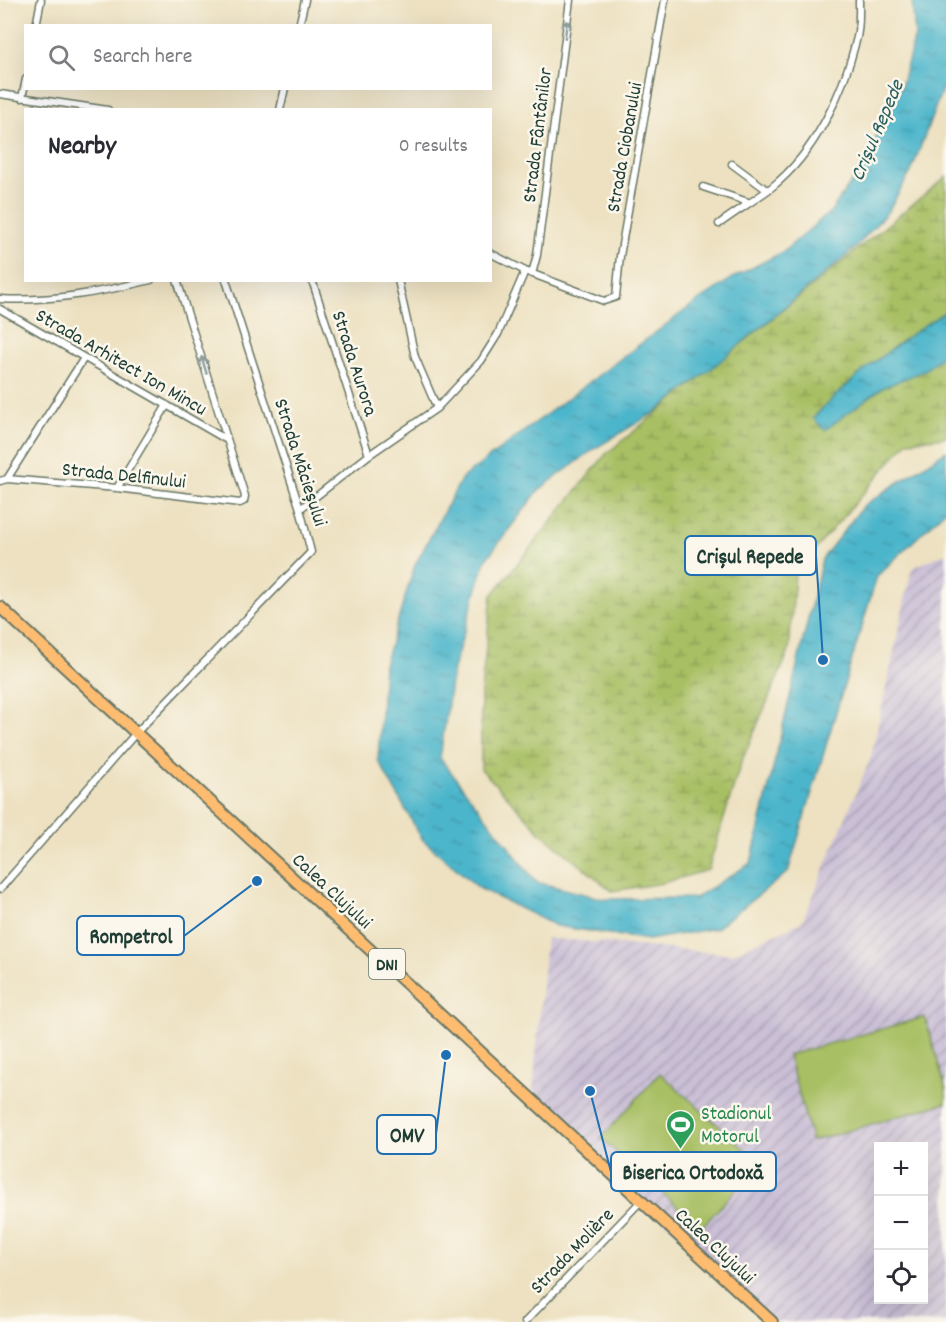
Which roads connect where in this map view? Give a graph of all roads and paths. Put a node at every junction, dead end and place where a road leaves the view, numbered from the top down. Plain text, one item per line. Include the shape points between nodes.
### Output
1 (41, 0) edge
2 (305, 0) edge
3 (570, 0) edge
4 (665, 0) edge
5 (859, 0) edge
6 (36, 24) edge
7 (299, 24) edge
8 (24, 88) edge
9 (285, 90) edge
10 (0, 94) edge
11 (22, 98) junction
12 (94, 108) edge
13 (280, 108) edge
14 (732, 164) dead end
15 (703, 187) dead end
16 (767, 190) junction
17 (748, 202) junction
18 (719, 224) dead end
19 (492, 255) edge
20 (528, 273) junction
21 (141, 282) edge
22 (178, 282) edge
23 (227, 282) edge
24 (313, 282) edge
25 (398, 282) edge
26 (0, 299) edge
27 (0, 309) edge
28 (84, 358) junction
29 (167, 405) junction
30 (437, 408) junction
31 (227, 441) junction
32 (369, 456) junction
33 (0, 474) edge
34 (8, 479) junction
35 (0, 481) edge
36 (117, 488) junction
37 (300, 509) junction
38 (0, 608) edge
39 (136, 733) junction
40 (0, 889) edge
41 (642, 1200) junction
42 (525, 1322) edge
43 (772, 1322) edge

1 - 6 street
2 - 7 street
20 -> 3 street, Strada Fântânilor via 537,255
4 - 20 street, Strada Ciobanului via 620,256 618,294 614,300 604,302
5 - 16 street via 857,39 832,106 812,141
8 - 11 street
9 - 13 street
10 - 11 street
11 - 12 street
14 - 16 street
15 - 17 street
16 - 17 street
17 - 18 street
19 - 20 street
20 - 30 street, Strada Fântânilor via 481,362
21 - 26 street via 64,297
31 -> 22 street
23 - 37 street, Strada Măcieșului
24 - 32 street, Strada Aurora
25 - 30 street via 415,357
27 - 28 street, Strada Arhitect Ion Mincu
28 - 29 street, Strada Arhitect Ion Mincu
28 - 34 street
29 - 31 street, Strada Arhitect Ion Mincu
29 - 36 street
30 - 32 street, Strada Fântânilor
31 - 36 street, Strada Delfinului via 245,496 240,503
32 - 37 street, Strada Fântânilor
33 - 34 street
34 - 35 street, Strada Delfinului
34 - 36 street, Strada Delfinului
37 - 39 street, Strada Măcieșului via 311,552
38 - 39 main road, Calea Clujului / DN1
39 - 40 street
39 - 41 main road, Calea Clujului / DN1
41 - 42 street, Strada Molière
41 - 43 main road, Calea Clujului / DN1

